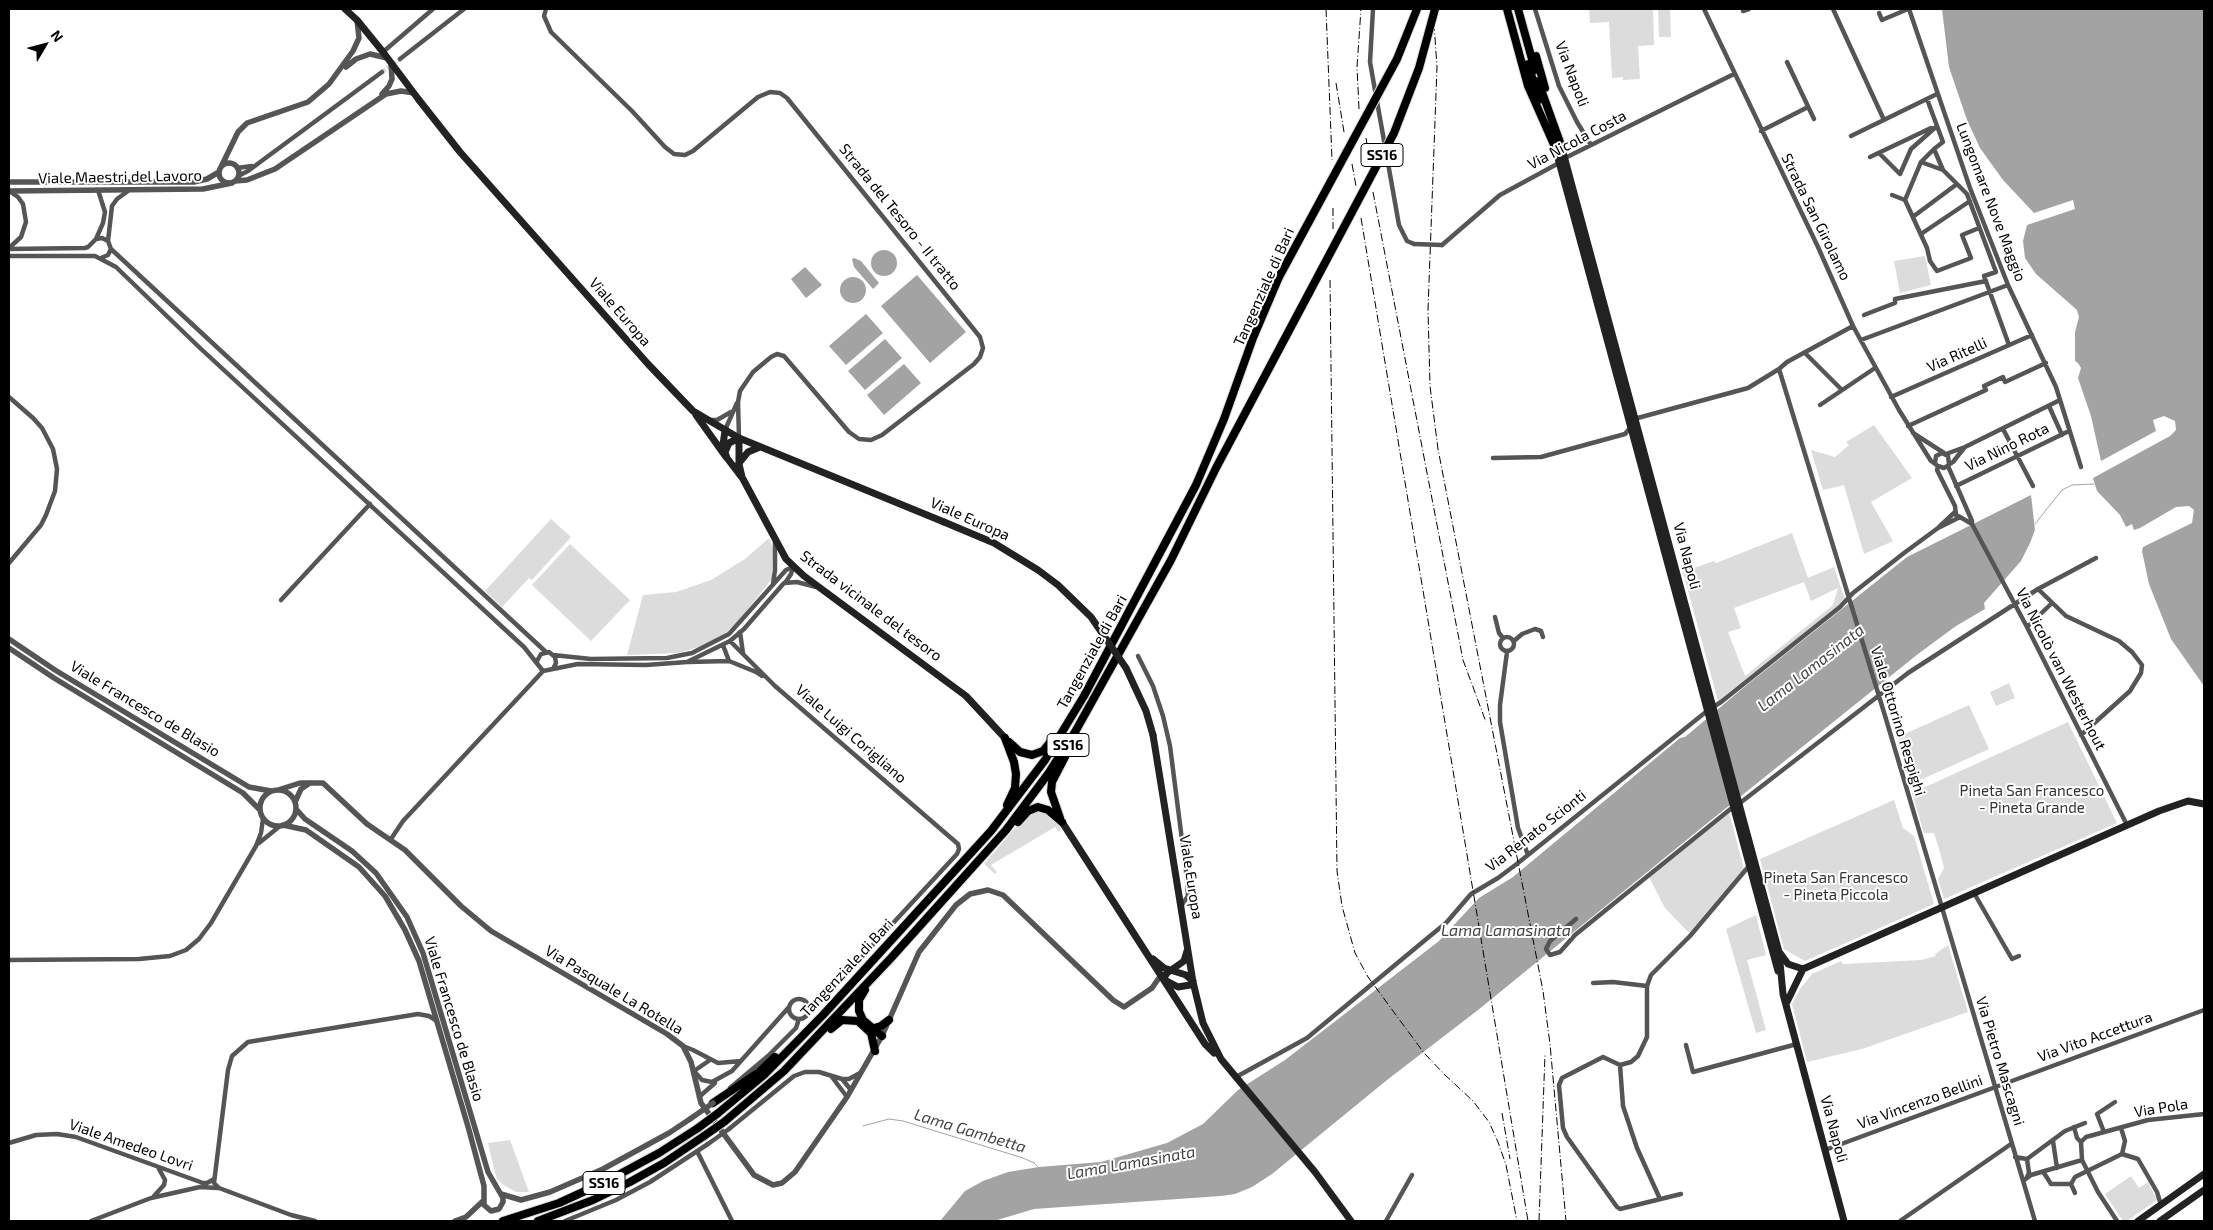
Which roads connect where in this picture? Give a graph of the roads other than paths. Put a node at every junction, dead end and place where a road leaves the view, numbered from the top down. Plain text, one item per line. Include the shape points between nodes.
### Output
1 (345, 9) edge
2 (433, 9) edge
3 (464, 9) edge
4 (546, 9) edge
5 (1373, 9) edge
6 (1417, 9) edge
7 (1436, 9) edge
8 (1441, 9) edge
9 (1507, 9) edge
10 (1512, 9) edge
11 (1518, 9) edge
12 (1523, 9) edge
13 (1535, 9) edge
14 (1704, 9) edge
15 (1749, 9) edge
16 (1833, 9) edge
17 (1908, 9) edge
18 (1743, 11) dead end
19 (1879, 13) dead end
20 (357, 20) junction
21 (1433, 20) junction
22 (383, 52) junction
23 (400, 59) tunnel mouth
24 (389, 61) junction
25 (1787, 62) dead end
26 (339, 72) junction
27 (382, 72) tunnel mouth
28 (1734, 74) junction
29 (414, 93) junction
30 (1937, 94) junction
31 (1927, 100) junction
32 (366, 106) junction
33 (1808, 107) junction
34 (1814, 120) dead end
35 (1884, 120) junction
36 (1937, 126) junction
37 (1761, 131) junction
38 (1851, 136) dead end
39 (1591, 145) junction
40 (1558, 146) junction
41 (1934, 149) junction
42 (1879, 153) junction
43 (1870, 157) dead end
44 (1562, 161) junction
45 (1921, 162) junction
46 (253, 165) junction
47 (237, 168) junction
48 (220, 170) junction
49 (1943, 170) junction
50 (235, 180) junction
51 (9, 182) edge
52 (1957, 184) junction
53 (98, 190) junction
54 (9, 191) edge
55 (128, 191) junction
56 (1892, 195) dead end
57 (1905, 200) junction
58 (1970, 201) junction
59 (1914, 216) junction
60 (1979, 228) junction
61 (1921, 234) junction
62 (96, 239) junction
63 (108, 241) junction
64 (91, 244) junction
65 (9, 248) edge
66 (110, 250) junction
67 (9, 256) edge
68 (95, 256) junction
69 (101, 258) junction
70 (1985, 279) junction
71 (2008, 285) junction
72 (1990, 292) junction
73 (1864, 315) dead end
74 (1853, 326) junction
75 (2032, 335) junction
76 (1860, 340) junction
77 (2009, 345) junction
78 (1805, 353) junction
79 (2046, 363) junction
80 (1875, 368) junction
81 (1779, 369) junction
82 (1841, 389) junction
83 (9, 397) edge
84 (1891, 397) junction
85 (2060, 400) junction
86 (738, 402) junction
87 (1820, 404) dead end
88 (2049, 406) junction
89 (693, 411) junction
90 (732, 411) junction
91 (708, 420) junction
92 (739, 421) junction
93 (1631, 422) junction
94 (1908, 426) junction
95 (2003, 429) junction
96 (725, 431) junction
97 (2069, 431) junction
98 (1912, 432) junction
99 (2062, 435) junction
100 (739, 438) junction
101 (760, 447) junction
102 (1965, 447) junction
103 (722, 451) junction
104 (1945, 454) junction
105 (2018, 457) junction
106 (727, 458) junction
107 (1493, 458) dead end
108 (739, 464) junction
109 (1948, 465) junction
110 (1937, 466) junction
111 (2081, 467) dead end
112 (742, 479) junction
113 (1956, 486) junction
114 (2033, 486) dead end
115 (370, 504) junction
116 (1956, 510) junction
117 (1967, 510) junction
118 (1961, 518) junction
119 (1972, 524) junction
120 (1938, 528) junction
121 (775, 538) junction
122 (2096, 558) dead end
123 (9, 563) edge
124 (793, 567) junction
125 (784, 583) junction
126 (772, 585) junction
127 (820, 589) junction
128 (2038, 589) junction
129 (1849, 599) junction
130 (281, 600) dead end
131 (2014, 603) junction
132 (2052, 604) junction
133 (1495, 618) dead end
134 (2027, 626) junction
135 (740, 632) junction
136 (1543, 637) dead end
137 (1503, 638) junction
138 (9, 639) edge
139 (730, 641) junction
140 (1514, 641) junction
141 (723, 645) junction
142 (9, 648) edge
143 (546, 652) junction
144 (1506, 652) junction
145 (744, 654) junction
146 (553, 655) junction
147 (1138, 656) dead end
148 (537, 661) junction
149 (686, 662) junction
150 (729, 662) junction
151 (553, 669) junction
152 (543, 671) junction
153 (776, 686) junction
154 (1877, 694) junction
155 (1711, 710) junction
156 (1065, 729) junction
157 (1075, 732) junction
158 (2081, 734) junction
159 (1005, 738) junction
160 (313, 781) junction
161 (275, 790) junction
162 (2204, 804) edge
163 (1737, 805) junction
164 (296, 806) junction
165 (260, 809) junction
166 (263, 819) junction
167 (1062, 822) junction
168 (2128, 825) junction
169 (282, 826) junction
170 (991, 831) junction
171 (391, 839) junction
172 (256, 846) junction
173 (1528, 855) junction
174 (1749, 866) junction
175 (964, 876) junction
176 (1974, 893) junction
177 (1182, 906) junction
178 (1941, 908) junction
179 (1576, 919) dead end
180 (1188, 950) junction
181 (1779, 952) junction
182 (2020, 956) dead end
183 (1151, 957) junction
184 (891, 958) junction
185 (9, 960) edge
186 (422, 960) junction
187 (1803, 969) junction
188 (1173, 970) junction
189 (1780, 976) junction
190 (1163, 979) junction
191 (1193, 982) junction
192 (1593, 983) dead end
193 (1647, 986) junction
194 (430, 988) junction
195 (1152, 988) junction
196 (1786, 1004) junction
197 (789, 1007) junction
198 (809, 1008) junction
199 (2204, 1010) edge
200 (791, 1016) junction
201 (780, 1018) junction
202 (799, 1019) junction
203 (889, 1020) junction
204 (437, 1021) junction
205 (872, 1030) junction
206 (882, 1036) junction
207 (799, 1040) junction
208 (813, 1040) junction
209 (1796, 1044) junction
210 (1686, 1045) dead end
211 (683, 1046) junction
212 (875, 1051) junction
213 (1221, 1059) junction
214 (710, 1060) junction
215 (741, 1060) junction
216 (1620, 1065) junction
217 (694, 1071) junction
218 (862, 1073) junction
219 (831, 1076) junction
220 (720, 1079) junction
221 (842, 1079) junction
222 (1238, 1079) junction
223 (1995, 1087) junction
224 (851, 1090) junction
225 (699, 1097) junction
226 (847, 1097) junction
227 (2115, 1102) dead end
228 (713, 1103) junction
229 (2204, 1114) edge
230 (2085, 1123) dead end
231 (726, 1126) junction
232 (2074, 1127) junction
233 (2121, 1128) junction
234 (2104, 1132) junction
235 (2053, 1141) junction
236 (2081, 1142) junction
237 (9, 1143) edge
238 (2011, 1144) junction
239 (1826, 1150) junction
240 (697, 1151) junction
241 (2122, 1154) junction
242 (2015, 1157) junction
243 (2027, 1159) junction
244 (2082, 1160) junction
245 (157, 1166) junction
246 (2057, 1168) junction
247 (2089, 1172) junction
248 (2044, 1173) junction
249 (2204, 1174) edge
250 (1412, 1175) dead end
251 (214, 1179) junction
252 (2025, 1179) junction
253 (2071, 1184) junction
254 (219, 1188) junction
255 (2204, 1190) edge
256 (499, 1193) junction
257 (2076, 1193) dead end
258 (1681, 1194) dead end
259 (151, 1198) junction
260 (483, 1199) junction
261 (1660, 1199) junction
262 (2161, 1205) junction
263 (2168, 1216) junction
264 (310, 1220) edge
265 (90, 1221) edge
266 (316, 1221) edge
267 (455, 1221) edge
268 (502, 1221) edge
269 (538, 1221) edge
270 (565, 1221) edge
271 (732, 1221) edge
272 (1350, 1221) edge
273 (1386, 1221) edge
274 (1844, 1221) edge
275 (1900, 1221) edge
276 (2035, 1221) edge
277 (2117, 1221) edge
278 (2138, 1221) edge
279 (2160, 1221) edge

1 - 20 main road, Viale Europa
2 - 22 street
3 - 23 street
4 - 86 street, Strada del Tesoro - II tratto via 544,16 551,32 674,154 684,155 693,151 758,97 770,92 787,98 972,326 983,348 974,364 882,435 871,440 860,439 848,432 784,356 777,354 753,372 740,391
5 - 44 street, Via Nicola Costa, bridge via 1370,62 1398,225 1407,242 1442,245 1500,195
6 - 156 highway, Tangenziale di Bari / SS16, bridge via 1397,59 1279,277 1196,485
7 - 21 highway, Tangenziale di Bari / SS16, bridge
8 - 21 highway, bridge
9 - 40 highway via 1528,86
10 - 40 highway via 1533,81
11 - 40 highway
12 - 40 highway
13 - 39 street, Via Napoli via 1559,86
14 - 28 street, Strada San Girolamo
15 - 18 street
16 - 35 street
17 - 19 street via 1882,20
17 - 30 street, Lungomare Nove Maggio
20 - 22 main road, Viale Europa
20 - 26 street via 359,38
21 - 157 highway, Tangenziale di Bari / SS16, bridge via 1394,134 1216,468 1172,560
22 - 24 main road, Viale Europa, bridge
24 - 26 street via 370,54
24 - 29 main road, Viale Europa, bridge
24 - 32 street via 392,79 389,86
25 - 33 street
26 - 48 street via 317,97 308,102 247,123 238,132
27 - 46 street
28 - 37 street, Strada San Girolamo
28 - 39 street, Via Nicola Costa
29 - 32 street via 394,91
29 - 89 main road, Viale Europa, bridge via 460,152
30 - 31 street
30 - 71 street, Lungomare Nove Maggio
31 - 35 street
31 - 36 street
32 - 50 street, Viale Maestri del Lavoro via 275,169 247,180
33 - 34 street
33 - 37 street
35 - 38 street
36 - 41 street via 1943,142
36 - 42 street
36 - 42 street via 1911,150 1900,174
37 - 74 street, Strada San Girolamo
39 - 44 street, Via Nicola Costa
40 - 44 main road, Via Napoli
41 - 45 street
41 - 49 street
42 - 43 street
44 - 93 main road, Via Napoli
45 - 49 street
45 - 57 street
46 - 47 street
46 - 50 street
47 - 48 street via 228,163
47 - 50 street
48 - 50 street via 223,182
48 - 51 street, Viale Maestri del Lavoro via 207,179 194,182
49 - 52 street
50 - 55 street, Viale Maestri del Lavoro via 203,189
52 - 58 street
52 - 59 street
53 - 54 street, Viale Maestri del Lavoro
53 - 55 street, Viale Maestri del Lavoro
53 - 62 street via 105,212
54 - 65 street via 24,204 26,222 21,237
55 - 63 street via 112,206
56 - 57 street
57 - 59 street
58 - 60 street
58 - 61 street
59 - 61 street
60 - 61 street via 1962,235 1971,258 1937,271
60 - 70 street via 1996,272
62 - 63 street
62 - 64 street
63 - 66 street
64 - 65 street via 84,248
64 - 68 street
66 - 69 street
66 - 143 street
67 - 68 street
68 - 69 street
69 - 115 street via 126,276
70 - 72 street
70 - 73 street via 1895,299 1895,303
71 - 72 street
71 - 75 street, Lungomare Nove Maggio
72 - 76 street
72 - 77 street
74 - 76 street, Strada San Girolamo
74 - 78 street
75 - 77 street, Via Ritelli
75 - 79 street, Lungomare Nove Maggio
76 - 80 street, Strada San Girolamo
77 - 84 street, Via Ritelli
78 - 81 street
78 - 82 street
79 - 85 street, Lungomare Nove Maggio
79 - 94 street via 2005,382 2003,377 1984,386 1986,390
80 - 82 street
80 - 84 street, Strada San Girolamo
81 - 93 street via 1748,388
81 - 129 street, Viale Ottorino Respighi
82 - 87 street
83 - 123 street via 45,433 53,449 57,469 55,491 41,525
84 - 94 street, Strada San Girolamo
85 - 88 street
85 - 97 street, Lungomare Nove Maggio
86 - 90 street
86 - 92 street
88 - 95 street
88 - 99 street
89 - 91 main road, Viale Europa
89 - 103 main road
90 - 91 street via 717,420
90 - 96 street
91 - 96 main road, Viale Europa
92 - 96 street
92 - 100 street
93 - 107 street via 1625,434 1540,457
93 - 155 main road, Via Napoli
93 - 155 main road, Via Napoli
94 - 98 street, Strada San Girolamo
95 - 102 street
95 - 105 street
96 - 100 main road, Viale Europa
96 - 103 main road
97 - 99 street, Via Nino Rota
97 - 111 street, Lungomare Nove Maggio
98 - 104 street
98 - 110 street, Strada San Girolamo
99 - 105 street, Via Nino Rota
100 - 101 main road, Viale Europa
100 - 106 main road via 728,443
100 - 108 main road
101 - 108 main road via 748,452
101 - 177 main road, Viale Europa, bridge via 994,543 1058,585 1092,617 1126,668 1146,711 1153,735
102 - 104 street
102 - 109 street
103 - 106 main road
104 - 109 street, Via Nicolò van Westerhout via 1950,459
104 - 110 street via 1936,456
105 - 113 street, Via Nino Rota
105 - 114 street
106 - 112 main road
108 - 112 main road
109 - 110 street via 1944,468
109 - 113 street, Via Nicolò van Westerhout
110 - 116 street via 1936,470
112 - 121 main road, Strada vicinale del tesoro
113 - 117 street, Via Nicolò van Westerhout
115 - 130 street
115 - 148 street
116 - 117 street via 1960,506
116 - 118 street
116 - 120 street
117 - 118 street
117 - 119 street, Via Nicolò van Westerhout
118 - 119 street
118 - 120 street
119 - 131 street, Via Nicolò van Westerhout
120 - 129 street, Via Renato Scionti
121 - 124 main road, Strada vicinale del tesoro
121 - 126 street
122 - 128 street
124 - 125 street
124 - 126 street
124 - 127 main road, Strada vicinale del tesoro
125 - 127 street via 797,582
125 - 135 street
126 - 146 street via 729,634 692,653 667,658 591,659
127 - 159 main road, Strada vicinale del tesoro via 966,696
128 - 131 street
128 - 132 street
129 - 154 street, Viale Ottorino Respighi
129 - 155 street, Via Renato Scionti
131 - 134 street, Via Nicolò van Westerhout
131 - 154 street
132 - 134 street
132 - 158 street via 2066,616 2120,641 2143,669 2130,691
133 - 137 street
134 - 158 street, Via Nicolò van Westerhout
135 - 139 street
135 - 145 street
136 - 140 street via 1541,631 1535,629
137 - 140 street
137 - 144 street via 1500,646
138 - 161 street, Viale Francesco de Blasio via 249,787
139 - 141 street
139 - 145 street, Viale Luigi Corigliano
140 - 144 street via 1513,648
141 - 149 street
141 - 150 street
142 - 165 street, Viale Francesco de Blasio via 243,792
143 - 146 street
143 - 148 street
144 - 173 street via 1500,722 1518,828
145 - 153 street, Viale Luigi Corigliano
146 - 151 street via 556,663
147 - 177 street via 1153,686 1170,746 1187,879 1188,896
148 - 152 street
149 - 150 street
149 - 151 street via 578,664
150 - 153 street via 756,672
151 - 152 street
152 - 171 street via 403,821
153 - 198 street, Viale Luigi Corigliano via 958,844 959,849 821,1001
154 - 163 street
154 - 178 street, Viale Ottorino Respighi
155 - 163 main road, Via Napoli
155 - 173 street, Via Renato Scionti
156 - 159 highway via 1043,751 1032,755 1020,752
156 - 170 highway, Tangenziale di Bari / SS16 via 1032,779
157 - 167 highway via 1050,792
157 - 175 highway, Tangenziale di Bari / SS16 via 1024,806
158 - 168 street, Via Nicolò van Westerhout
159 - 170 highway via 1014,762 1014,788
160 - 161 street
160 - 164 street via 301,789
160 - 171 street, Via Pasquale La Rotella via 323,783 367,824
161 - 164 street via 288,793
161 - 165 street via 262,798
162 - 168 main road via 2192,801 2179,803
163 - 174 main road, Via Napoli
163 - 179 street via 1575,935 1560,952 1550,955 1546,949 1550,941
163 - 181 main road, Via Napoli
164 - 169 street via 292,819
164 - 186 street, Viale Francesco de Blasio via 305,818 352,851 376,873 407,917
165 - 166 street
166 - 169 street
166 - 172 street
167 - 175 highway via 1048,810 1033,808 984,862
167 - 183 main road
168 - 176 main road
169 - 172 street
169 - 186 street, Viale Francesco de Blasio via 306,830 359,867 385,896
170 - 207 highway, Tangenziale di Bari / SS16
171 - 211 street, Via Pasquale La Rotella via 460,906 491,931
172 - 185 street via 211,923 199,940 186,950 170,956 139,959
173 - 222 street, Via Renato Scionti via 1470,894 1446,923 1307,1038
174 - 189 main road, Via Napoli
174 - 193 street via 1690,936 1651,975
175 - 184 highway, Tangenziale di Bari / SS16
176 - 178 main road
176 - 182 street via 2012,959
177 - 180 main road, Viale Europa
178 - 187 main road
178 - 223 street, Via Pietro Mascagni
180 - 188 main road via 1184,961
180 - 191 main road, Viale Europa
181 - 187 main road via 1788,964
181 - 189 main road, Via Napoli
183 - 188 main road via 1164,968
183 - 190 main road
184 - 205 highway via 859,1000 859,1011
184 - 208 highway, Tangenziale di Bari / SS16
186 - 194 street, Viale Francesco de Blasio
187 - 196 main road
188 - 190 main road
188 - 191 main road
189 - 196 main road, Via Napoli
190 - 191 main road via 1178,987
190 - 195 street
190 - 195 street
190 - 213 main road via 1205,1044
191 - 213 main road, Viale Europa via 1202,1023
192 - 193 street
193 - 216 street via 1647,1037 1638,1056
194 - 204 street, Viale Francesco de Blasio
194 - 256 street, Viale Francesco de Blasio via 488,1172
195 - 203 street, Via Pasquale La Rotella via 1128,1006 1119,1004 1011,901 995,891 982,890 962,899 927,940
196 - 209 main road, Via Napoli
197 - 198 street via 798,999 804,1000
197 - 200 street
197 - 201 street
198 - 202 street via 805,1017
199 - 223 street, Via Vito Accettura
200 - 201 street
200 - 202 street
201 - 215 street
202 - 228 street via 796,1028 768,1056
203 - 205 highway
203 - 206 street, Via Pasquale La Rotella
204 - 251 street via 418,1014 248,1042 238,1049 228,1070
204 - 260 street, Viale Francesco de Blasio via 481,1172
205 - 206 highway via 874,1036
205 - 208 highway via 848,1019 836,1023 824,1036
205 - 212 highway
206 - 212 street, Via Pasquale La Rotella
207 - 228 highway via 787,1045 759,1072
207 - 268 highway, Tangenziale di Bari / SS16, bridge via 718,1114 659,1153 559,1203
208 - 231 highway, Tangenziale di Bari / SS16
209 - 210 street via 1693,1072
209 - 239 main road, Via Napoli
211 - 214 street
211 - 217 street, Via Pasquale La Rotella
212 - 218 street, Via Pasquale La Rotella
213 - 222 main road, Viale Europa
214 - 215 street via 718,1063
214 - 217 street
215 - 220 street
216 - 261 street via 1622,1106
216 - 261 street via 1603,1057 1562,1078 1559,1090 1563,1128 1617,1207 1620,1209
217 - 220 street via 706,1082
217 - 225 street, Via Pasquale La Rotella
218 - 221 street
218 - 224 street, Via Pasquale La Rotella
219 - 221 street
219 - 226 street
219 - 231 street via 805,1072 794,1076
220 - 225 street
221 - 224 street
222 - 272 main road, Viale Europa
223 - 238 street, Via Pietro Mascagni
223 - 239 street, Via Vincenzo Bellini
224 - 226 street, Via Pasquale La Rotella
225 - 226 street, Via Pasquale La Rotella via 754,1174 773,1185 782,1183 795,1172
227 - 234 street via 2097,1114
228 - 256 street, bridge via 669,1133 603,1170 521,1200
229 - 233 street, Via Pola via 2166,1116
230 - 232 street
231 - 240 street, bridge
231 - 269 highway, Tangenziale di Bari / SS16, bridge via 630,1182 585,1204
232 - 235 street
232 - 236 street
233 - 234 street, Via Pola
233 - 241 street via 2125,1141
234 - 236 street, Via Pola via 2086,1137
235 - 243 street
235 - 246 street
236 - 244 street
237 - 245 street, Viale Amedeo Lovri via 36,1135 76,1137
238 - 242 street, Via Pietro Mascagni
238 - 275 street
239 - 274 main road, Via Napoli
240 - 270 street via 650,1182
240 - 271 street
241 - 247 street
241 - 262 street via 2138,1160
242 - 243 street
242 - 252 street, Via Pietro Mascagni
243 - 252 street
244 - 246 street
244 - 247 street
245 - 251 street, Viale Amedeo Lovri via 203,1183
245 - 259 street via 165,1180 160,1191
246 - 248 street
247 - 253 street via 2075,1177
247 - 277 street
248 - 252 street
248 - 253 street via 2051,1184
249 - 262 main road
250 - 273 street
251 - 254 street
252 - 276 street, Via Pietro Mascagni
253 - 257 street
254 - 259 street via 200,1186
254 - 264 street
255 - 263 main road
256 - 260 street via 488,1192
256 - 260 street via 503,1202 496,1210 487,1208
258 - 261 street
259 - 265 street
260 - 267 street via 466,1217
262 - 263 main road
262 - 278 main road
263 - 279 main road
264 - 266 street

